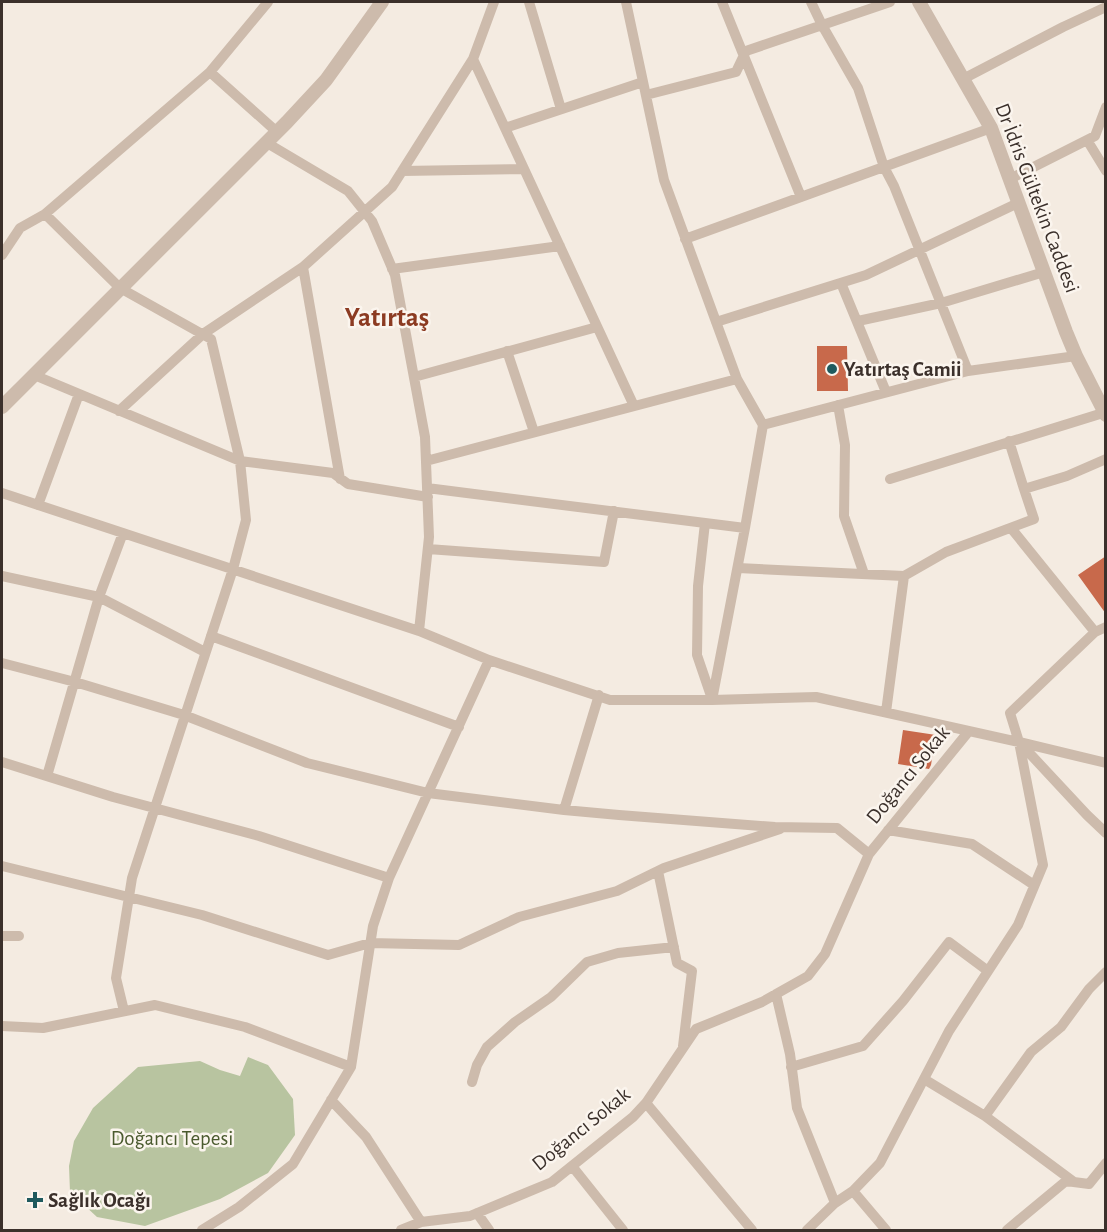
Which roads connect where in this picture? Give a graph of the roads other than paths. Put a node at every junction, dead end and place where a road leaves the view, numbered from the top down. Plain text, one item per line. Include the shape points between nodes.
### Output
1 (268, 2) edge
2 (382, 2) edge
3 (494, 2) edge
4 (529, 2) edge
5 (626, 2) edge
6 (722, 2) edge
7 (811, 2) edge
8 (890, 2) edge
9 (919, 2) edge
10 (1106, 7) edge
11 (822, 25) junction
12 (744, 56) junction
13 (473, 58) junction
14 (210, 72) junction
15 (963, 79) junction
16 (643, 82) junction
17 (645, 95) junction
18 (1106, 107) edge
19 (561, 110) junction
20 (505, 128) junction
21 (991, 128) junction
22 (277, 132) junction
23 (1087, 140) junction
24 (267, 143) junction
25 (884, 167) junction
26 (524, 169) junction
27 (402, 171) junction
28 (1106, 171) edge
29 (1010, 179) junction
30 (801, 197) junction
31 (1018, 203) junction
32 (365, 212) junction
33 (45, 214) junction
34 (685, 239) junction
35 (560, 246) junction
36 (920, 249) junction
37 (2, 255) edge
38 (303, 267) junction
39 (392, 269) junction
40 (1044, 272) junction
41 (841, 283) junction
42 (120, 288) junction
43 (941, 303) junction
44 (858, 321) junction
45 (716, 322) junction
46 (597, 327) junction
47 (203, 334) junction
48 (507, 351) junction
49 (1076, 356) junction
50 (968, 371) junction
51 (34, 375) junction
52 (414, 377) junction
53 (737, 379) junction
54 (886, 392) junction
55 (79, 394) junction
56 (838, 405) junction
57 (634, 406) junction
58 (2, 407) edge
59 (119, 411) junction
60 (1105, 413) edge
61 (763, 425) junction
62 (534, 432) junction
63 (1009, 441) junction
64 (1106, 459) edge
65 (240, 461) junction
66 (426, 461) junction
67 (340, 479) junction
68 (890, 479) dead end
69 (1024, 489) junction
70 (428, 492) junction
71 (2, 493) edge
72 (38, 505) junction
73 (614, 512) junction
74 (705, 523) junction
75 (745, 528) junction
76 (1011, 528) junction
77 (123, 533) junction
78 (428, 549) junction
79 (738, 568) junction
80 (233, 569) junction
81 (864, 574) junction
82 (2, 576) edge
83 (904, 576) junction
84 (99, 597) junction
85 (1100, 629) edge
86 (419, 631) junction
87 (210, 636) junction
88 (205, 652) junction
89 (489, 660) junction
90 (2, 663) edge
91 (75, 682) junction
92 (599, 695) junction
93 (712, 700) junction
94 (886, 712) junction
95 (184, 715) junction
96 (459, 727) junction
97 (969, 731) junction
98 (1019, 742) junction
99 (2, 762) edge
100 (1106, 763) edge
101 (47, 776) junction
102 (428, 793) junction
103 (154, 808) junction
104 (564, 810) junction
105 (786, 827) junction
106 (888, 830) junction
107 (1106, 833) edge
108 (868, 854) junction
109 (2, 866) edge
110 (658, 871) junction
111 (389, 878) junction
112 (1034, 885) junction
113 (129, 897) junction
114 (2, 936) edge
115 (19, 936) dead end
116 (370, 943) junction
117 (674, 947) junction
118 (988, 971) junction
119 (1106, 972) edge
120 (776, 994) junction
121 (124, 1011) junction
122 (2, 1026) edge
123 (683, 1048) junction
124 (351, 1067) junction
125 (792, 1067) junction
126 (924, 1079) junction
127 (472, 1082) dead end
128 (331, 1100) junction
129 (646, 1102) junction
130 (985, 1116) junction
131 (1106, 1163) edge
132 (572, 1166) junction
133 (1074, 1182) junction
134 (852, 1191) junction
135 (835, 1203) junction
136 (477, 1213) junction
137 (421, 1222) junction
138 (202, 1230) edge
139 (401, 1230) edge
140 (489, 1230) edge
141 (623, 1230) edge
142 (752, 1230) edge
143 (807, 1230) edge
144 (886, 1230) edge
145 (1007, 1230) edge

1 - 14 street
2 - 22 street via 326,80
3 - 13 street
4 - 19 street
5 - 16 street
6 - 12 street
7 - 11 street
8 - 11 street
9 - 15 street, Dr İdris Gültekin Caddesi
10 - 15 street
11 - 12 street via 746,51
11 - 25 street via 858,88
12 - 17 street via 736,72
12 - 30 street
13 - 20 street
13 - 27 street
14 - 22 street
14 - 33 street
15 - 21 street, Dr İdris Gültekin Caddesi
16 - 17 street
16 - 19 street
17 - 34 street via 664,180
18 - 23 street via 1095,136
19 - 20 street
20 - 26 street
21 - 25 street
21 - 29 street, Dr İdris Gültekin Caddesi
22 - 24 street
23 - 28 street
23 - 29 street
24 - 32 street via 348,191
24 - 42 street
25 - 30 street
25 - 36 street
26 - 27 street
26 - 35 street
27 - 32 street via 392,187
29 - 31 street, Dr İdris Gültekin Caddesi
30 - 34 street
31 - 36 street
31 - 40 street, Dr İdris Gültekin Caddesi
32 - 38 street
32 - 39 street
33 - 37 street via 20,228
33 - 42 street
34 - 45 street
35 - 39 street
35 - 46 street
36 - 41 street
36 - 43 street
38 - 47 street
38 - 67 street
39 - 52 street
40 - 43 street
40 - 49 street, Dr İdris Gültekin Caddesi
41 - 44 street
41 - 45 street
42 - 47 street
42 - 51 street
43 - 44 street
43 - 50 street
44 - 54 street
45 - 53 street
46 - 48 street
46 - 57 street
47 - 59 street
47 - 65 street via 211,339
48 - 52 street
48 - 62 street
49 - 50 street
49 - 60 street, Dr İdris Gültekin Caddesi
50 - 54 street
51 - 55 street
51 - 58 street
52 - 66 street
53 - 57 street
53 - 61 street
54 - 56 street
55 - 59 street
55 - 72 street
56 - 61 street
56 - 81 street via 845,444 844,516
57 - 62 street
59 - 65 street
60 - 63 street
61 - 75 street
62 - 66 street
63 - 68 street
63 - 69 street
64 - 69 street
65 - 67 street via 333,473
65 - 80 street via 246,520
66 - 70 street
67 - 70 street via 348,484
69 - 76 street via 1034,519
70 - 73 street
70 - 78 street
71 - 72 street
72 - 77 street
73 - 74 street
73 - 78 street via 604,562
74 - 75 street
74 - 93 street via 698,586 697,655
75 - 79 street
76 - 83 street via 946,552
76 - 85 street
77 - 80 street
77 - 84 street
78 - 86 street
79 - 81 street
79 - 93 street
80 - 86 street
80 - 87 street
81 - 83 street
82 - 84 street
83 - 94 street
84 - 88 street
84 - 91 street
85 - 98 street via 1010,713
86 - 89 street
87 - 88 street
87 - 96 street
88 - 95 street
89 - 92 street
89 - 96 street
90 - 91 street
91 - 95 street
91 - 101 street
92 - 93 street via 610,700
92 - 104 street
93 - 94 street via 816,697
94 - 97 street
95 - 102 street via 307,763
95 - 103 street
96 - 102 street
97 - 98 street
97 - 106 street, Doğancı Sokak
98 - 100 street
98 - 107 street
98 - 112 street via 1043,865
99 - 101 street
101 - 103 street
102 - 104 street
102 - 111 street
103 - 111 street via 259,836
103 - 113 street
104 - 105 street
105 - 108 street via 837,828
105 - 110 street
106 - 108 street, Doğancı Sokak
106 - 112 street via 972,844
108 - 120 street, Doğancı Sokak via 825,954 808,976
109 - 113 street
110 - 116 street via 617,891 519,917 459,945
110 - 117 street
111 - 116 street
112 - 118 street via 1018,925
113 - 116 street via 202,915 328,955
113 - 121 street via 116,978
114 - 115 street
116 - 124 street
117 - 123 street via 677,963 692,971
117 - 127 street via 618,953 587,962 487,1047
118 - 125 street via 949,942 863,1046
118 - 126 street
119 - 130 street via 1061,1027 1031,1053
120 - 123 street, Doğancı Sokak via 696,1029
120 - 125 street
121 - 122 street via 43,1028
121 - 124 street via 155,1005 234,1024
123 - 129 street, Doğancı Sokak
124 - 128 street
125 - 135 street via 797,1108
126 - 130 street
126 - 134 street via 880,1163
128 - 137 street via 366,1137
128 - 138 street via 293,1164 239,1207
129 - 132 street, Doğancı Sokak
129 - 142 street
130 - 133 street
131 - 133 street via 1089,1184
132 - 136 street, Doğancı Sokak via 552,1182
132 - 141 street
133 - 145 street via 1065,1181
134 - 135 street
134 - 144 street
135 - 143 street
136 - 137 street, Doğancı Sokak
136 - 140 street
137 - 139 street, Doğancı Sokak

